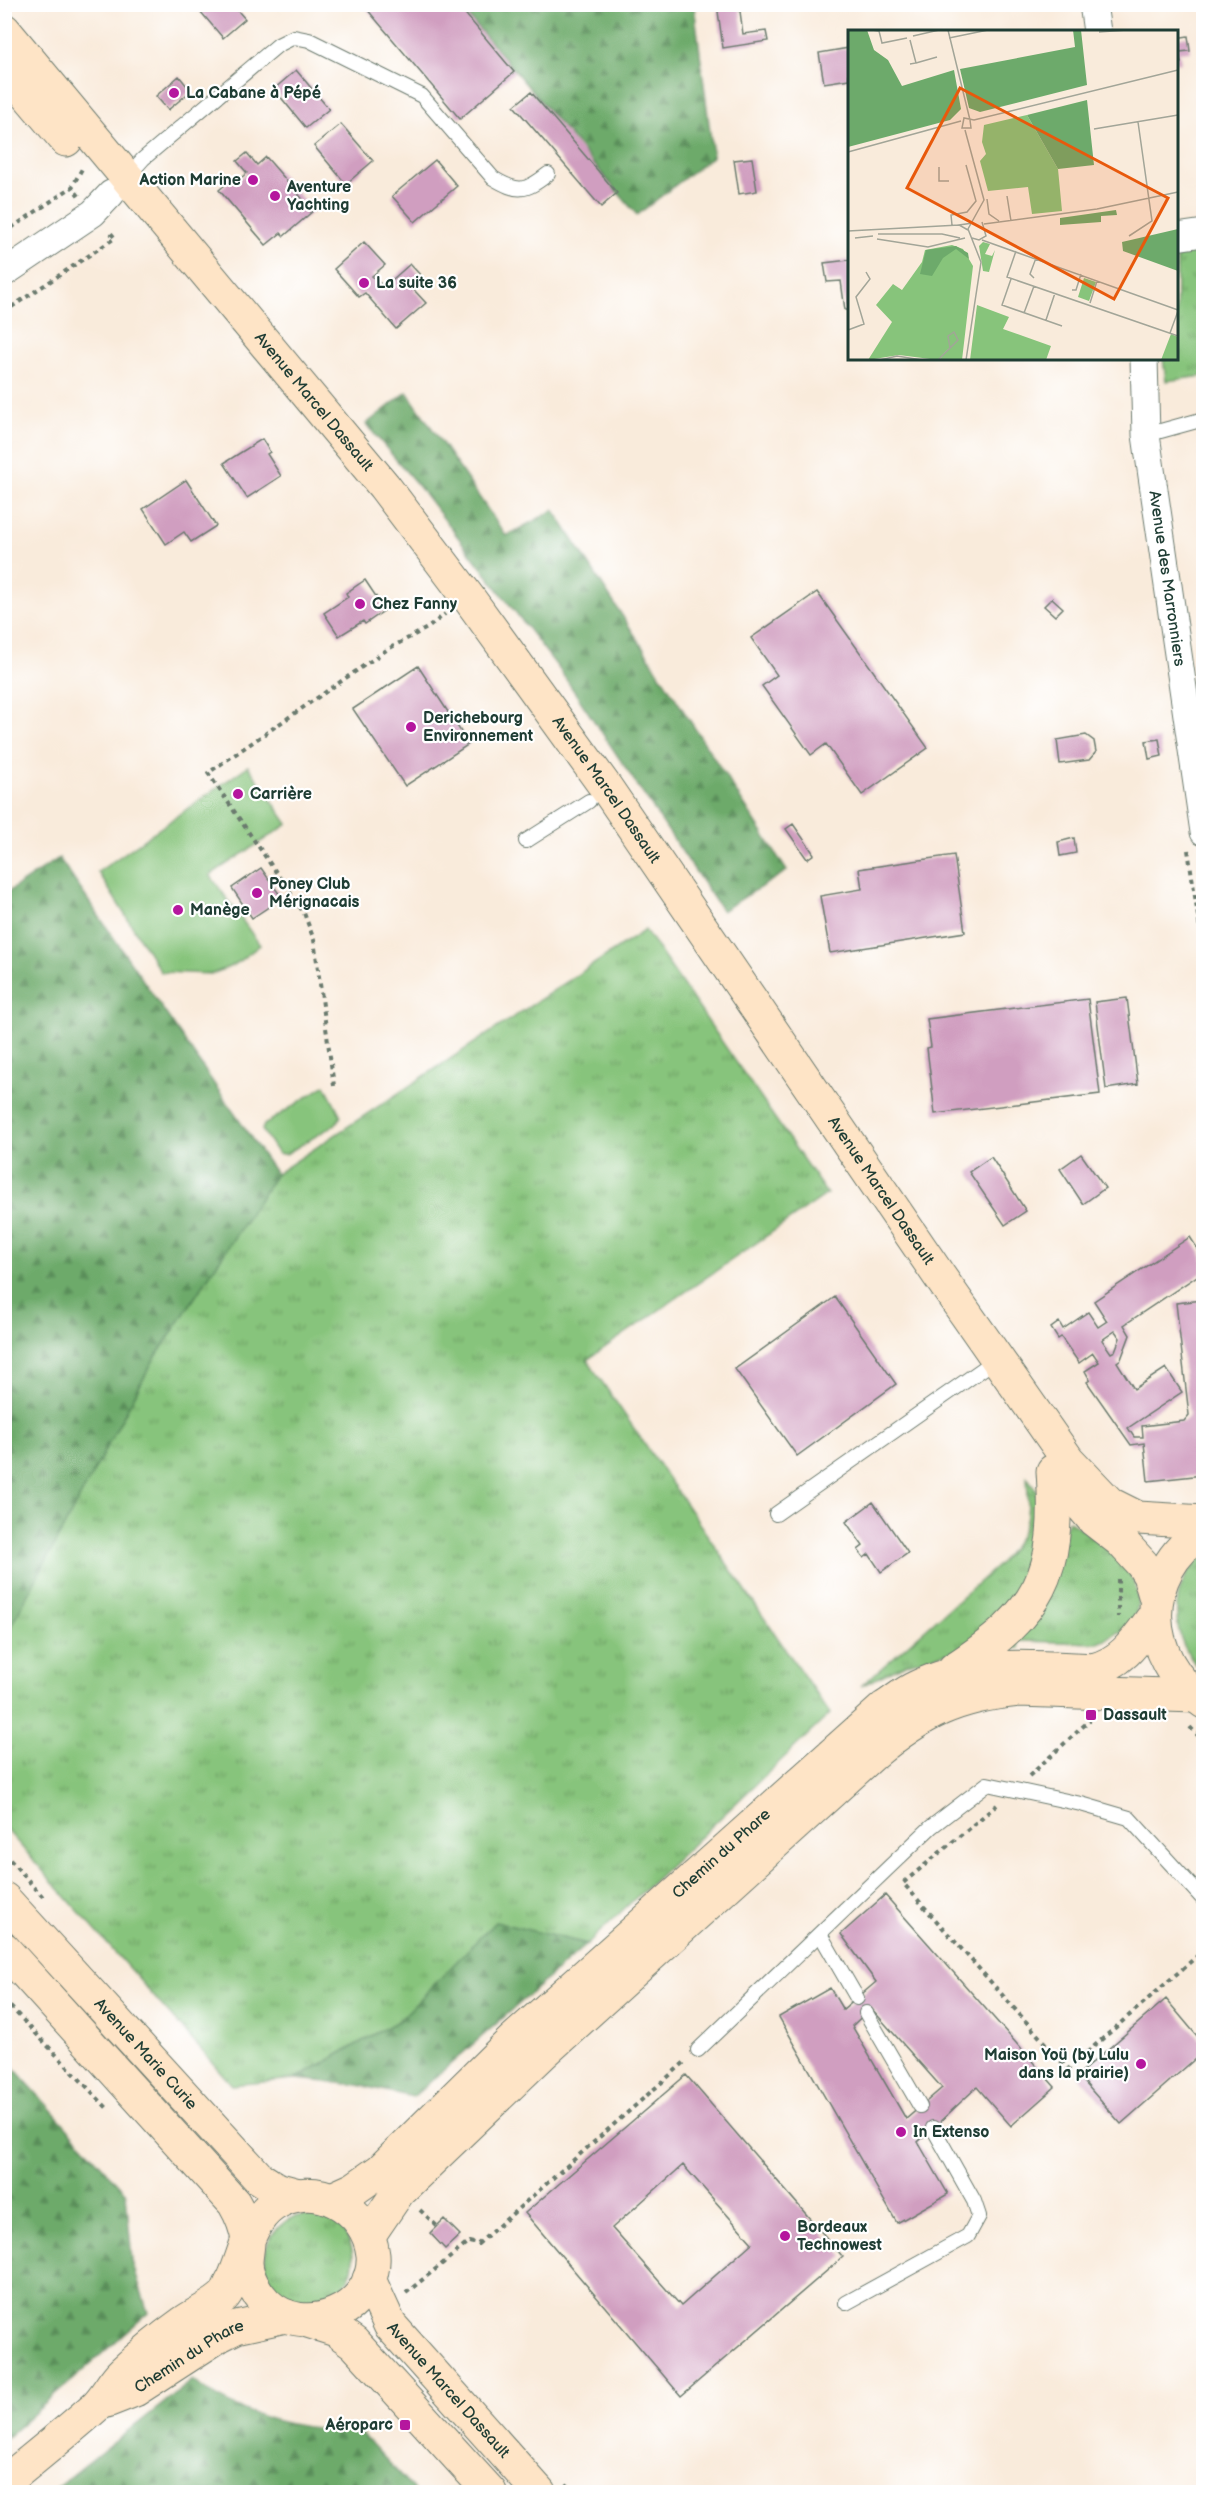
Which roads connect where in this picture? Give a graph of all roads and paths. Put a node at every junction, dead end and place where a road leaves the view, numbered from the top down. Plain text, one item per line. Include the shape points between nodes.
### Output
1 (1093, 4) edge
2 (4, 30) edge
3 (1097, 30) edge
4 (4, 67) edge
5 (548, 174) dead end
6 (118, 186) junction
7 (72, 187) dead end
8 (4, 233) edge
9 (1203, 233) edge
10 (1178, 237) edge
11 (4, 273) edge
12 (1144, 360) edge
13 (1203, 419) edge
14 (1146, 435) junction
15 (451, 609) junction
16 (598, 795) junction
17 (1203, 832) edge
18 (526, 841) dead end
19 (334, 1086) dead end
20 (989, 1365) junction
21 (1053, 1472) junction
22 (776, 1514) dead end
23 (1203, 1522) edge
24 (1203, 1531) edge
25 (1156, 1607) junction
26 (945, 1675) junction
27 (1194, 1707) edge
28 (1081, 1718) dead end
29 (1203, 1742) edge
30 (1014, 1790) junction
31 (4, 1899) edge
32 (1203, 1900) edge
33 (820, 1934) junction
34 (4, 1949) edge
35 (1203, 1950) edge
36 (857, 1998) dead end
37 (866, 2013) dead end
38 (698, 2050) joint
39 (920, 2106) dead end
40 (933, 2128) dead end
41 (298, 2194) junction
42 (332, 2199) junction
43 (417, 2207) dead end
44 (437, 2226) dead end
45 (369, 2235) junction
46 (248, 2241) junction
47 (369, 2279) junction
48 (399, 2298) dead end
49 (846, 2303) dead end
50 (297, 2318) junction
51 (97, 2405) junction
52 (4, 2483) edge
53 (490, 2493) edge
54 (539, 2493) edge

1 - 3 street
2 - 6 main road, Avenue Marcel Dassault
4 - 6 main road, Avenue Marcel Dassault
5 - 6 lane via 519,190 506,186 492,178 422,96 309,40 294,37 278,45 143,159
6 - 11 street via 93,213
6 - 15 main road, Avenue Marcel Dassault
6 - 16 main road, Avenue Marcel Dassault via 384,486
7 - 8 path
9 - 10 street
12 - 14 street, Avenue des Marronniers
13 - 14 lane
14 - 17 street, Avenue des Marronniers
15 - 16 main road, Avenue Marcel Dassault
15 - 19 path via 208,773 304,913 314,940
16 - 18 lane
16 - 20 main road, Avenue Marcel Dassault
20 - 21 main road, Avenue Marcel Dassault
20 - 22 lane
20 - 23 main road, Avenue Marcel Dassault via 1110,1504 1138,1518
21 - 25 main road, Avenue Marcel Dassault via 1094,1520 1142,1564 1149,1575
21 - 26 main road via 1055,1503 1049,1562 1036,1594 1001,1636
24 - 25 main road via 1188,1540 1167,1567
25 - 26 main road, Chemin du Phare via 1130,1649 1108,1666 1093,1670 984,1667
25 - 27 main road, Avenue Marcel Dassault via 1157,1638 1165,1660
26 - 42 main road, Chemin du Phare via 914,1688 884,1708 513,2040 381,2170
27 - 29 path
27 - 45 main road, Chemin du Phare via 1019,1690 958,1701 906,1727 542,2054 399,2191
28 - 30 path via 1092,1718
30 - 32 lane via 1129,1818
30 - 33 lane via 987,1784 931,1827
30 - 35 path via 903,1883 1068,2069
31 - 41 main road, Avenue Marie Curie via 259,2178 276,2189
33 - 36 lane
33 - 38 lane
34 - 46 main road, Avenue Marie Curie via 234,2203 243,2218
37 - 39 lane
38 - 48 path via 478,2244 469,2242
40 - 49 lane via 974,2201 979,2216 974,2228 968,2236
41 - 42 main road via 320,2194
41 - 46 main road via 272,2206 253,2228
42 - 45 main road via 358,2216
43 - 44 path
45 - 47 main road via 373,2257
46 - 50 main road via 246,2264 253,2286 267,2304
46 - 51 main road, Chemin du Phare via 225,2295 121,2373
47 - 50 main road via 352,2305 338,2314 324,2319
47 - 54 main road, Avenue Marcel Dassault via 390,2325
50 - 51 main road, Chemin du Phare via 236,2327 135,2390
50 - 53 main road via 336,2330 354,2343
51 - 52 main road, Chemin du Phare

